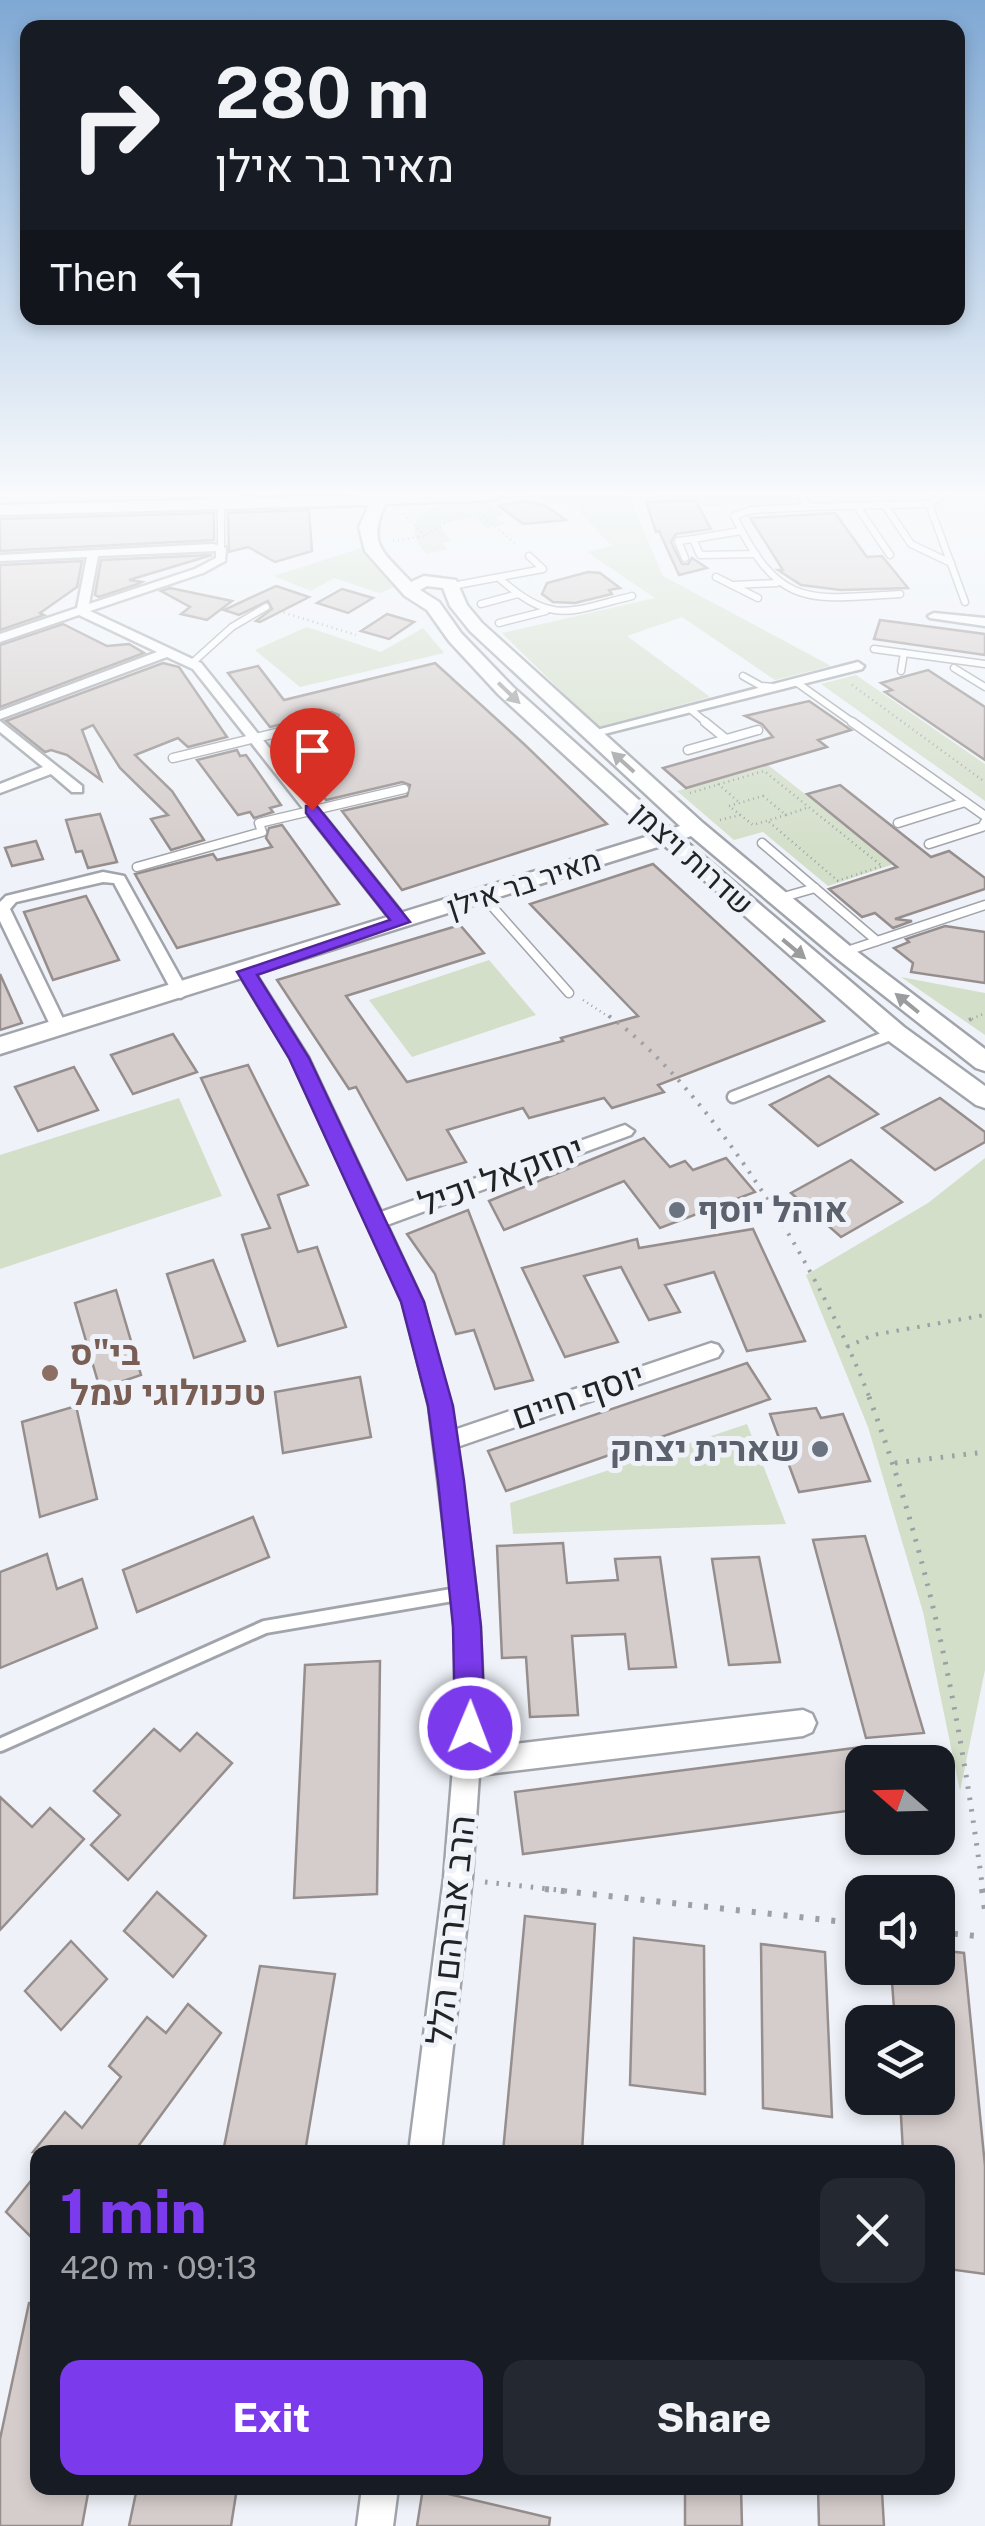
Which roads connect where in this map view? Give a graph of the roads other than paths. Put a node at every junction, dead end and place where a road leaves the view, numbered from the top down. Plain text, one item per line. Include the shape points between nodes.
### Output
1 (79, 613) edge
2 (84, 613) edge
3 (256, 613) edge
4 (438, 613) edge
5 (466, 613) edge
6 (538, 613) edge
7 (934, 616) dead end
8 (985, 622) edge
9 (499, 623) dead end
10 (0, 638) edge
11 (874, 649) dead end
12 (168, 652) junction
13 (904, 653) junction
14 (192, 663) junction
15 (985, 664) edge
16 (858, 666) dead end
17 (954, 668) dead end
18 (901, 671) dead end
19 (796, 682) junction
20 (985, 687) edge
21 (690, 708) junction
22 (0, 716) edge
23 (333, 719) dead end
24 (0, 725) edge
25 (758, 730) dead end
26 (592, 733) junction
27 (256, 739) junction
28 (726, 739) junction
29 (688, 750) dead end
30 (173, 758) dead end
31 (51, 769) junction
32 (0, 789) edge
33 (77, 789) dead end
34 (404, 789) dead end
35 (964, 802) junction
36 (312, 810) junction
37 (985, 819) edge
38 (898, 823) dead end
39 (695, 828) junction
40 (669, 838) junction
41 (762, 843) dead end
42 (929, 844) dead end
43 (136, 867) dead end
44 (815, 888) junction
45 (484, 896) junction
46 (780, 898) junction
47 (985, 905) edge
48 (401, 922) junction
49 (877, 941) junction
50 (844, 952) junction
51 (246, 972) junction
52 (181, 992) junction
53 (569, 993) road end
54 (60, 1028) junction
55 (895, 1034) junction
56 (0, 1046) edge
57 (0, 1060) edge
58 (985, 1062) edge
59 (734, 1097) dead end
60 (985, 1099) edge
61 (624, 1131) dead end
62 (376, 1221) junction
63 (711, 1350) dead end
64 (446, 1442) junction
65 (464, 1593) junction
66 (803, 1723) dead end
67 (0, 1745) edge
68 (469, 1763) junction
69 (426, 2145) edge
70 (379, 2495) edge
71 (375, 2526) edge

1 - 10 street
2 - 12 street
3 - 14 lane
4 -> 40 main road, שדרות ויצמן via 506,691
5 - 26 main road, שדרות ויצמן
6 - 9 lane
7 - 8 street
11 - 13 lane
12 - 14 street
12 - 22 street
13 - 15 lane
13 - 18 lane
14 - 27 street
16 - 19 street
17 - 20 lane
19 - 21 street
19 - 35 lane
21 - 26 street
21 - 28 lane
23 - 27 lane
24 - 31 street
25 - 28 lane
39 -> 26 main road, שדרות ויצמן
27 - 30 lane
27 - 36 street
28 - 29 lane
31 - 32 street
31 - 33 street
34 - 36 lane
35 - 37 lane
35 - 38 lane
36 - 43 lane via 258,824 262,832
36 - 48 street
37 - 42 lane via 982,827
39 - 40 main road, מאיר בר אילן
39 - 46 main road, שדרות ויצמן
40 - 45 main road, מאיר בר אילן
40 -> 55 main road, שדרות ויצמן
41 - 44 lane
44 - 46 lane
44 - 49 lane
45 - 48 main road, מאיר בר אילן
45 - 53 lane
46 - 50 main road, שדרות ויצמן
47 - 49 lane
48 - 51 main road, מאיר בר אילן
49 - 50 lane
58 -> 50 main road, שדרות ויצמן
51 - 52 main road, מאיר בר אילן
51 - 62 street, הרב אברהם הלל via 299,1058
52 - 54 main road, מאיר בר אילן
52 - 54 street via 119,879 11,899 2,909
52 - 57 main road, מאיר בר אילן
54 - 56 main road, מאיר בר אילן
55 - 59 lane
55 - 60 main road, שדרות ויצמן
61 - 62 street, יחזקאל וכיל
62 - 64 street, הרב אברהם הלל via 413,1302
63 - 64 street, יוסף חיים
64 - 65 street, הרב אברהם הלל
65 - 67 lane via 264,1627
65 - 68 street, הרב אברהם הלל via 472,1694
66 - 68 street
68 - 69 street, הרב אברהם הלל
70 - 71 street

